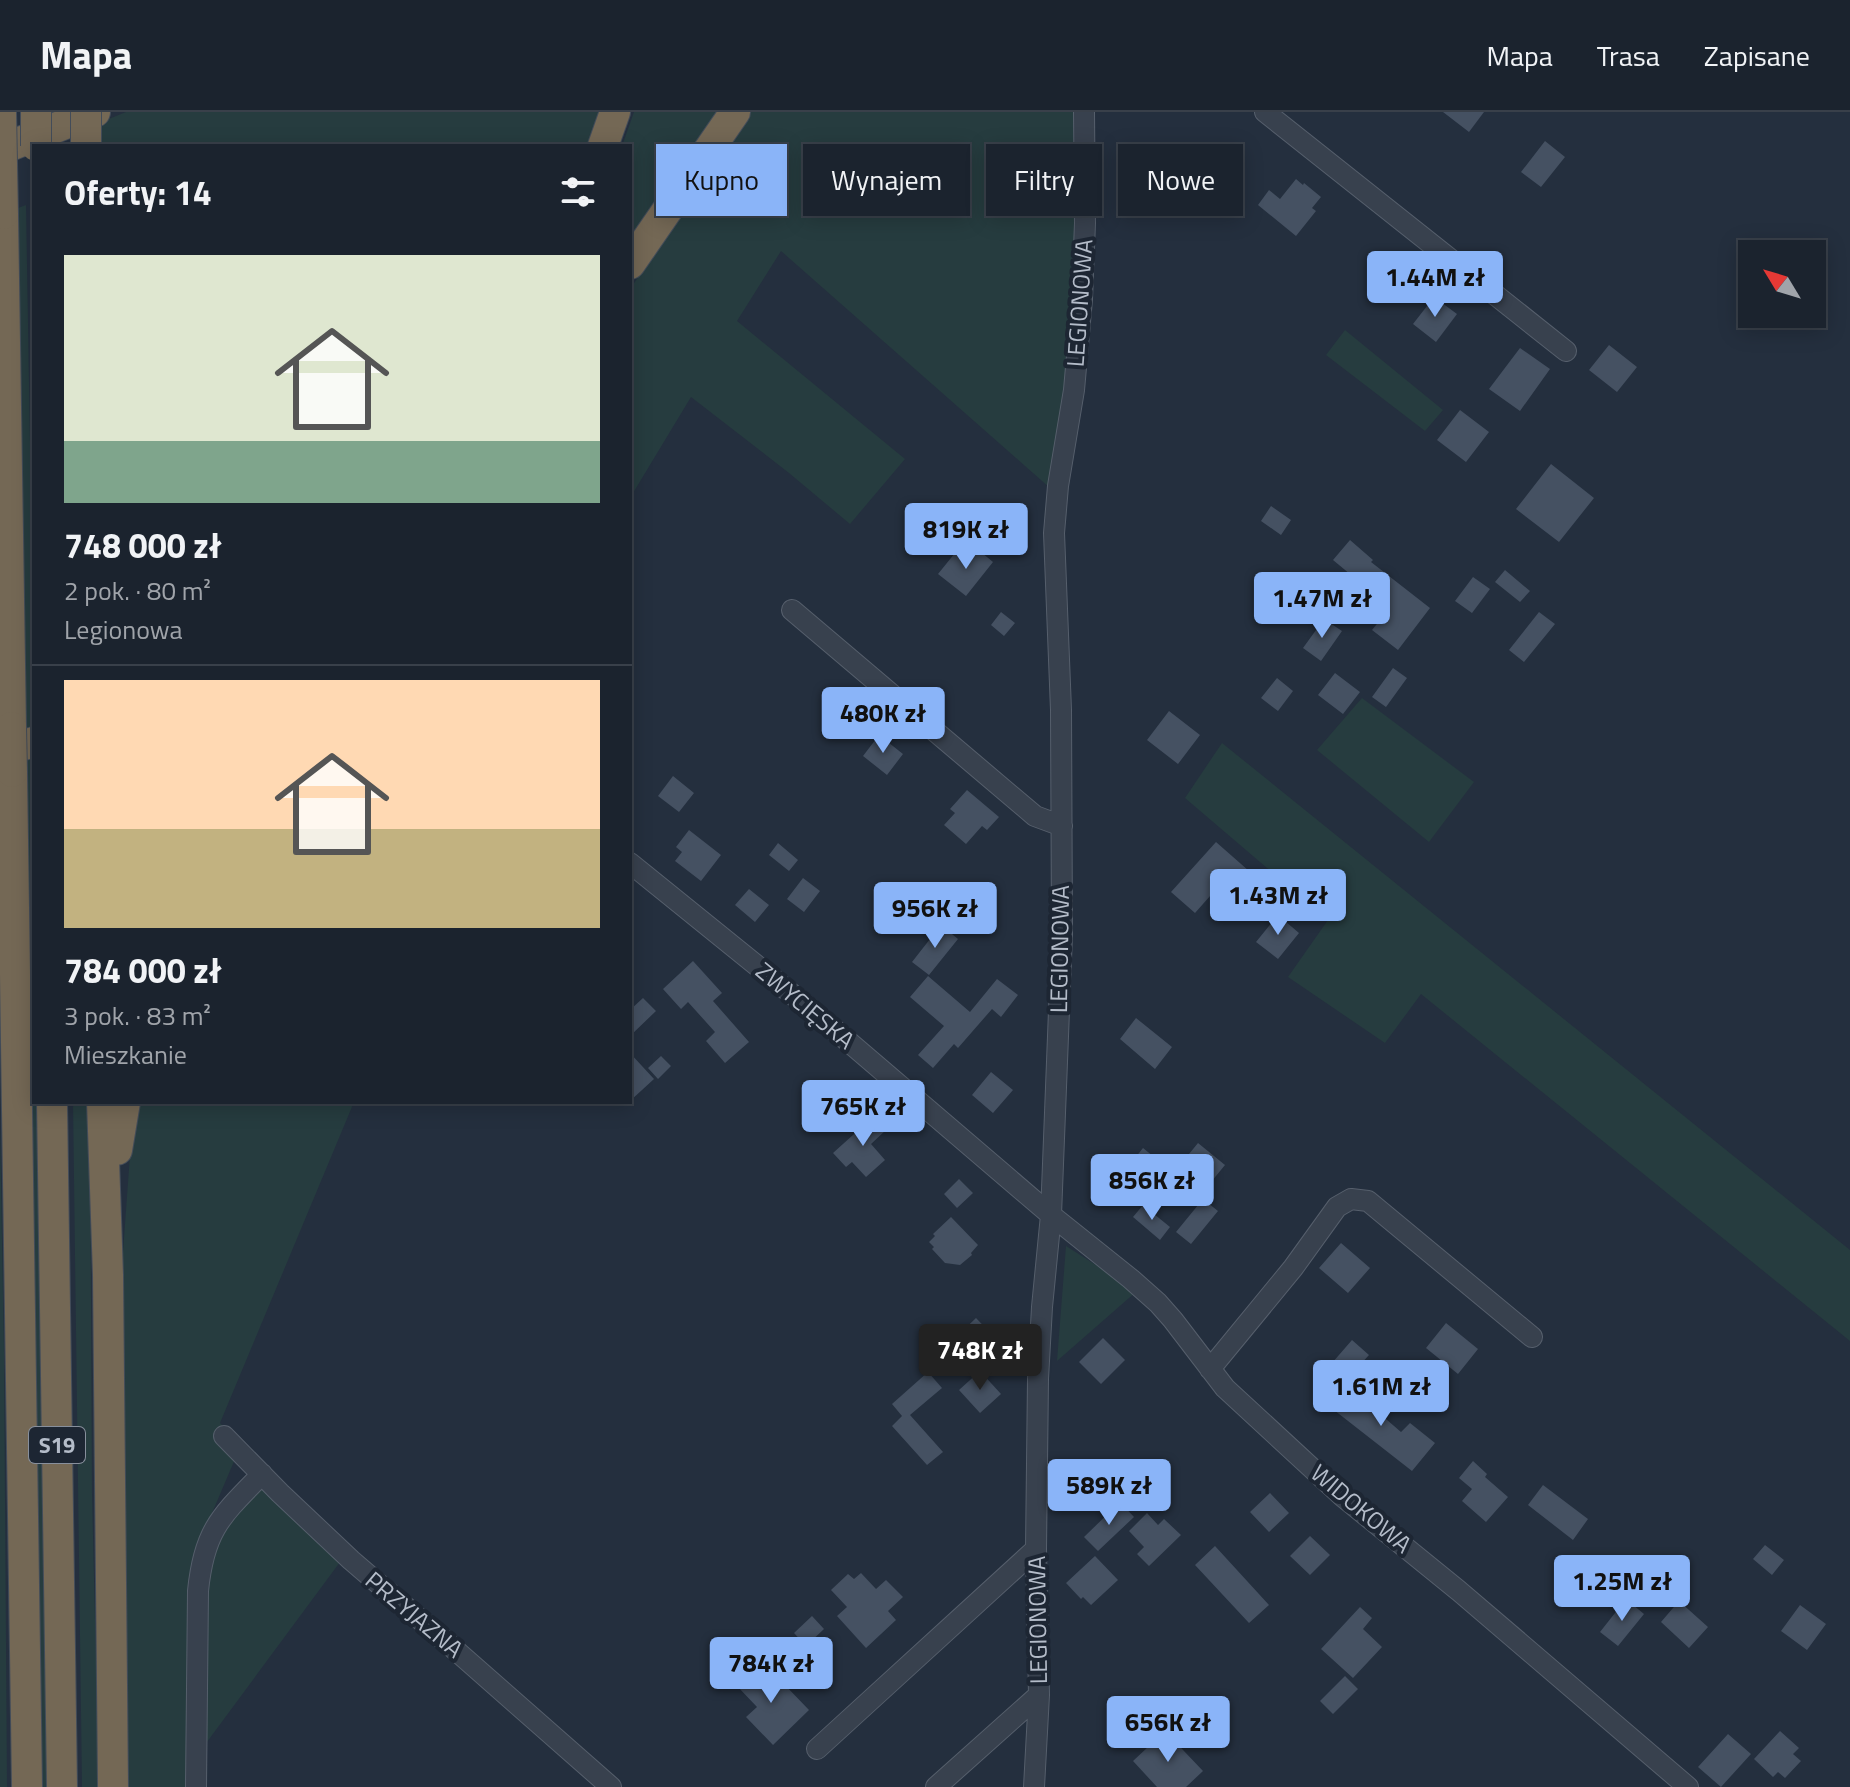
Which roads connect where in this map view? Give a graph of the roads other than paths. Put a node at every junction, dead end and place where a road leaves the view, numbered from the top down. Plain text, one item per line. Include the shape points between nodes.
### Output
1 (1, 112) edge
2 (36, 112) edge
3 (86, 112) edge
4 (95, 112) edge
5 (615, 112) edge
6 (735, 112) edge
7 (1084, 112) edge
8 (1265, 112) edge
9 (36, 144) edge
10 (86, 144) edge
11 (604, 144) edge
12 (0, 150) edge
13 (632, 261) edge
14 (1566, 351) dead end
15 (792, 610) dead end
16 (14, 748) edge
17 (1062, 826) junction
18 (632, 865) edge
19 (52, 1104) edge
20 (102, 1104) edge
21 (125, 1104) edge
22 (1051, 1215) junction
23 (108, 1275) junction
24 (1532, 1337) dead end
25 (1210, 1369) junction
26 (224, 1436) dead end
27 (262, 1474) junction
28 (1036, 1549) junction
29 (1039, 1695) junction
30 (817, 1749) dead end
31 (27, 1787) edge
32 (62, 1787) edge
33 (113, 1787) edge
34 (196, 1787) edge
35 (611, 1787) edge
36 (936, 1787) edge
37 (1034, 1787) edge
38 (1688, 1787) edge

1 - 16 highway, S19, bridge
2 - 9 highway, bridge
3 - 10 highway, bridge
4 - 12 highway
5 - 11 highway
6 - 13 highway
7 - 17 street, LEGIONOWA via 1082,299 1054,533
8 - 14 street
15 - 17 street via 1035,816
16 - 31 highway, S19
17 - 22 street, LEGIONOWA
18 - 22 street, ZWYCIĘSKA
19 - 32 highway, S19
20 - 23 highway
21 - 23 highway via 117,1140
22 - 25 street, WIDOKOWA via 1158,1303
22 - 28 street, LEGIONOWA via 1038,1379
23 - 33 highway
24 - 25 street via 1368,1201 1351,1199 1337,1207
25 - 38 street, WIDOKOWA via 1342,1496
26 - 27 street, PRZYJAZNA
27 - 34 street via 215,1527 200,1569
27 - 35 street, PRZYJAZNA via 351,1560
28 - 29 street, LEGIONOWA
28 - 30 street
29 - 36 street
29 - 37 street, LEGIONOWA

